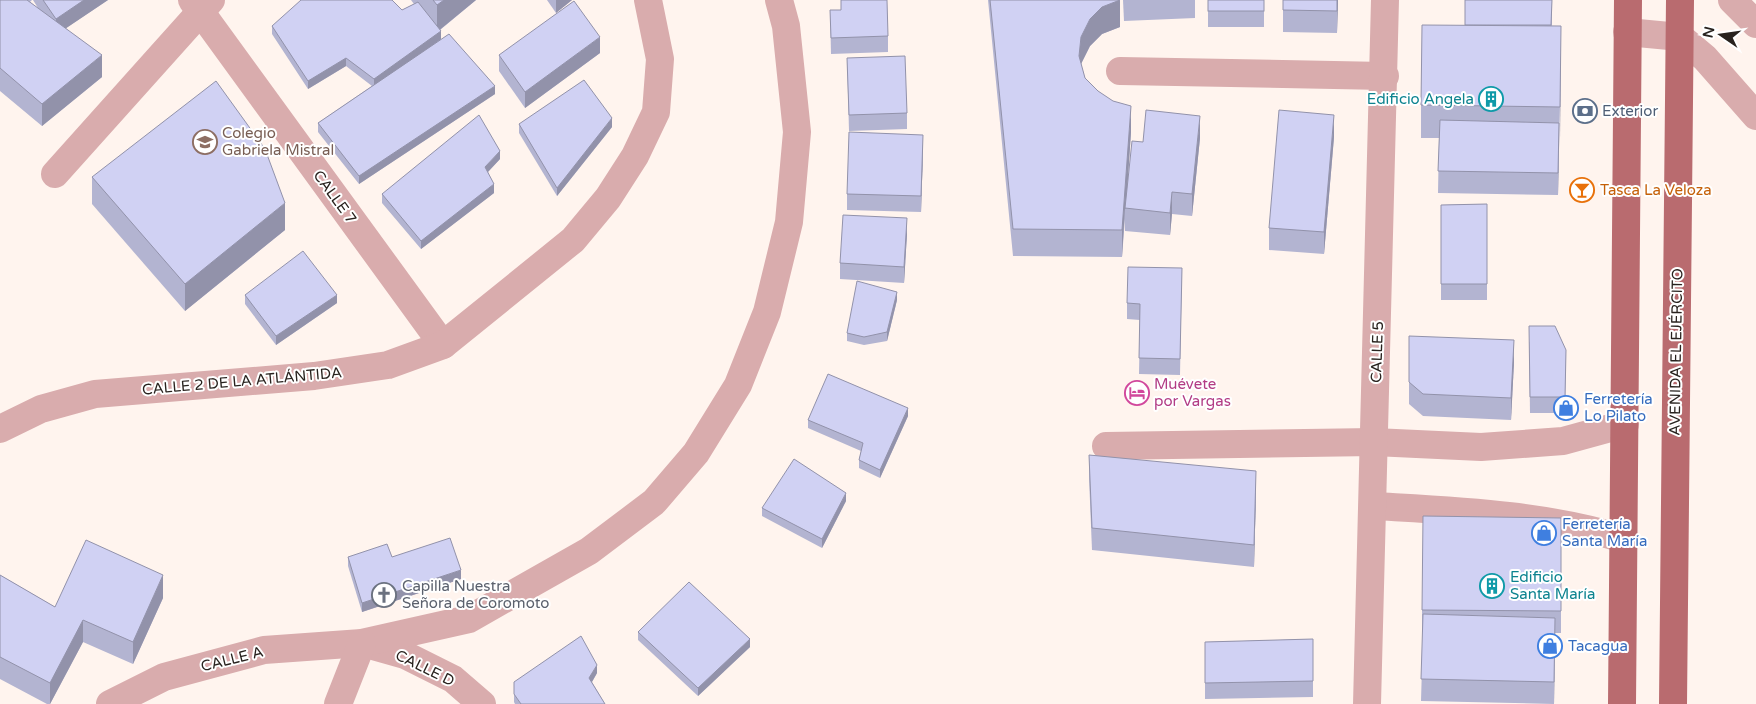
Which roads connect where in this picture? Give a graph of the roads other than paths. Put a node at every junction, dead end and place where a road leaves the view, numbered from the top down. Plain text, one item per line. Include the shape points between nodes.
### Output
1 (648, 0) edge
2 (779, 0) edge
3 (1385, 0) edge
4 (1628, 0) edge
5 (1680, 0) edge
6 (1732, 0) edge
7 (202, 4) edge
8 (1756, 24) edge
9 (1627, 32) junction
10 (1680, 37) junction
11 (1120, 72) dead end
12 (1385, 76) junction
13 (1756, 116) edge
14 (55, 174) dead end
15 (443, 345) junction
16 (1626, 424) junction
17 (0, 429) edge
18 (1374, 442) junction
19 (1106, 446) dead end
20 (1374, 506) junction
21 (1624, 539) junction
22 (362, 643) junction
23 (110, 704) edge
24 (338, 704) edge
25 (482, 704) edge
26 (1367, 704) edge
27 (1622, 704) edge
28 (1672, 704) edge

1 - 15 street, CALLE 2 DE LA ATLÁNTIDA via 660,59 656,112 635,156 608,198 573,240
2 - 22 street via 786,26 798,132 789,222 767,312 738,385 696,453 654,502 589,551 469,619
3 - 12 street, CALLE 5
4 - 9 main road
5 - 10 main road, AVENIDA EL EJÉRCITO
6 - 8 street
7 - 14 street
7 - 15 street, CALLE 7
9 - 10 street
9 - 16 main road
10 - 13 street via 1705,58
10 - 28 main road, AVENIDA EL EJÉRCITO
11 - 12 street
12 - 18 street, CALLE 5
15 - 17 street, CALLE 2 DE LA ATLÁNTIDA via 388,365 314,376 95,394 41,409
16 - 18 street via 1564,441 1481,447
16 - 21 main road
18 - 19 street
18 - 20 street, CALLE 5
20 - 21 street via 1476,512 1550,521
20 - 26 street, CALLE 5
21 - 27 main road
22 - 23 street, CALLE A via 264,650 164,677
22 - 24 street
22 - 25 street, CALLE D via 405,655 453,679

